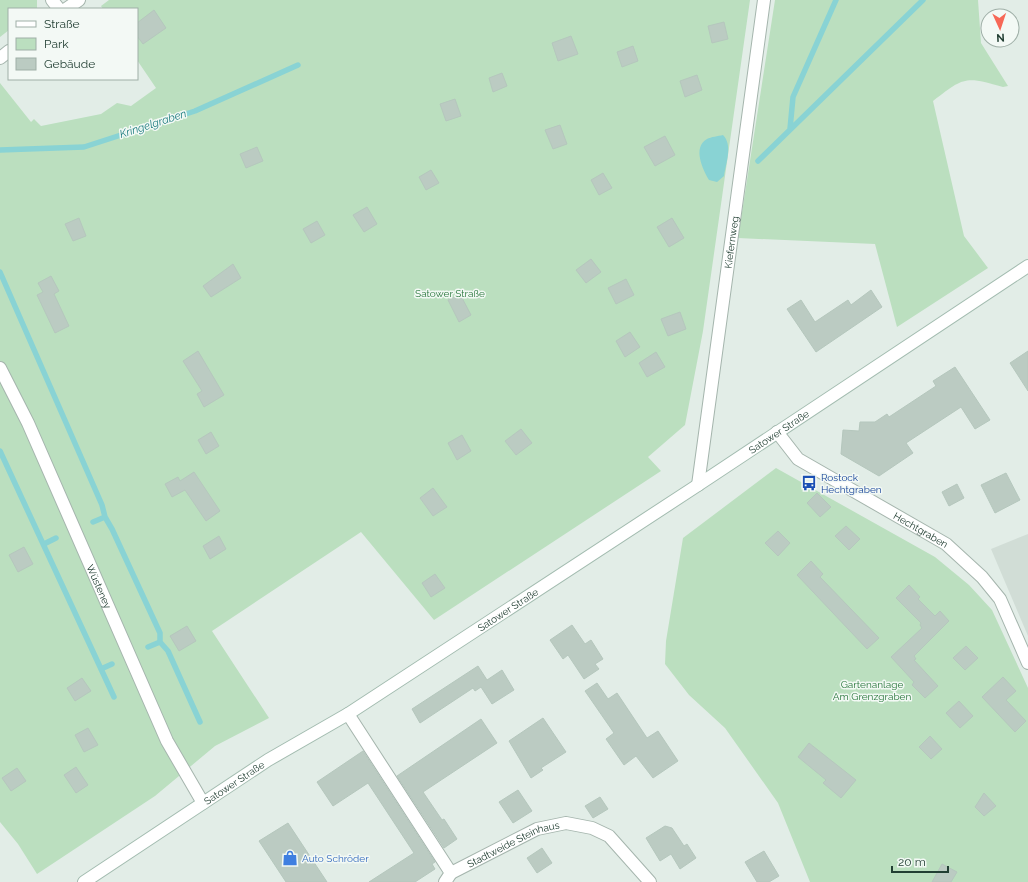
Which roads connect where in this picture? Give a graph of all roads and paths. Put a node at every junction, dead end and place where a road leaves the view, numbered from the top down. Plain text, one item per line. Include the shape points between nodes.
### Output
1 (52, 0) edge
2 (79, 0) edge
3 (764, 0) edge
4 (58, 8) edge
5 (67, 8) edge
6 (8, 52) edge
7 (0, 58) edge
8 (1028, 266) edge
9 (0, 368) edge
10 (777, 432) junction
11 (698, 485) junction
12 (1028, 663) edge
13 (348, 714) junction
14 (203, 803) junction
15 (448, 878) edge
16 (84, 882) edge
17 (650, 882) edge

1 - 4 street
2 - 5 street
3 - 11 street, Kiefernweg
6 - 7 street
8 - 10 street, Satower Straße
9 - 14 street, Wüsteney via 28,423 167,741
10 - 11 street, Satower Straße
10 - 12 street, Hechtgraben via 798,459 946,544 982,577 1000,599
11 - 13 street, Satower Straße
13 - 14 street, Satower Straße via 300,740
13 - 15 street, Stadtweide Steinhaus
14 - 16 street, Satower Straße
15 - 17 street, Stadtweide Steinhaus via 537,829 566,823 592,828 609,836

